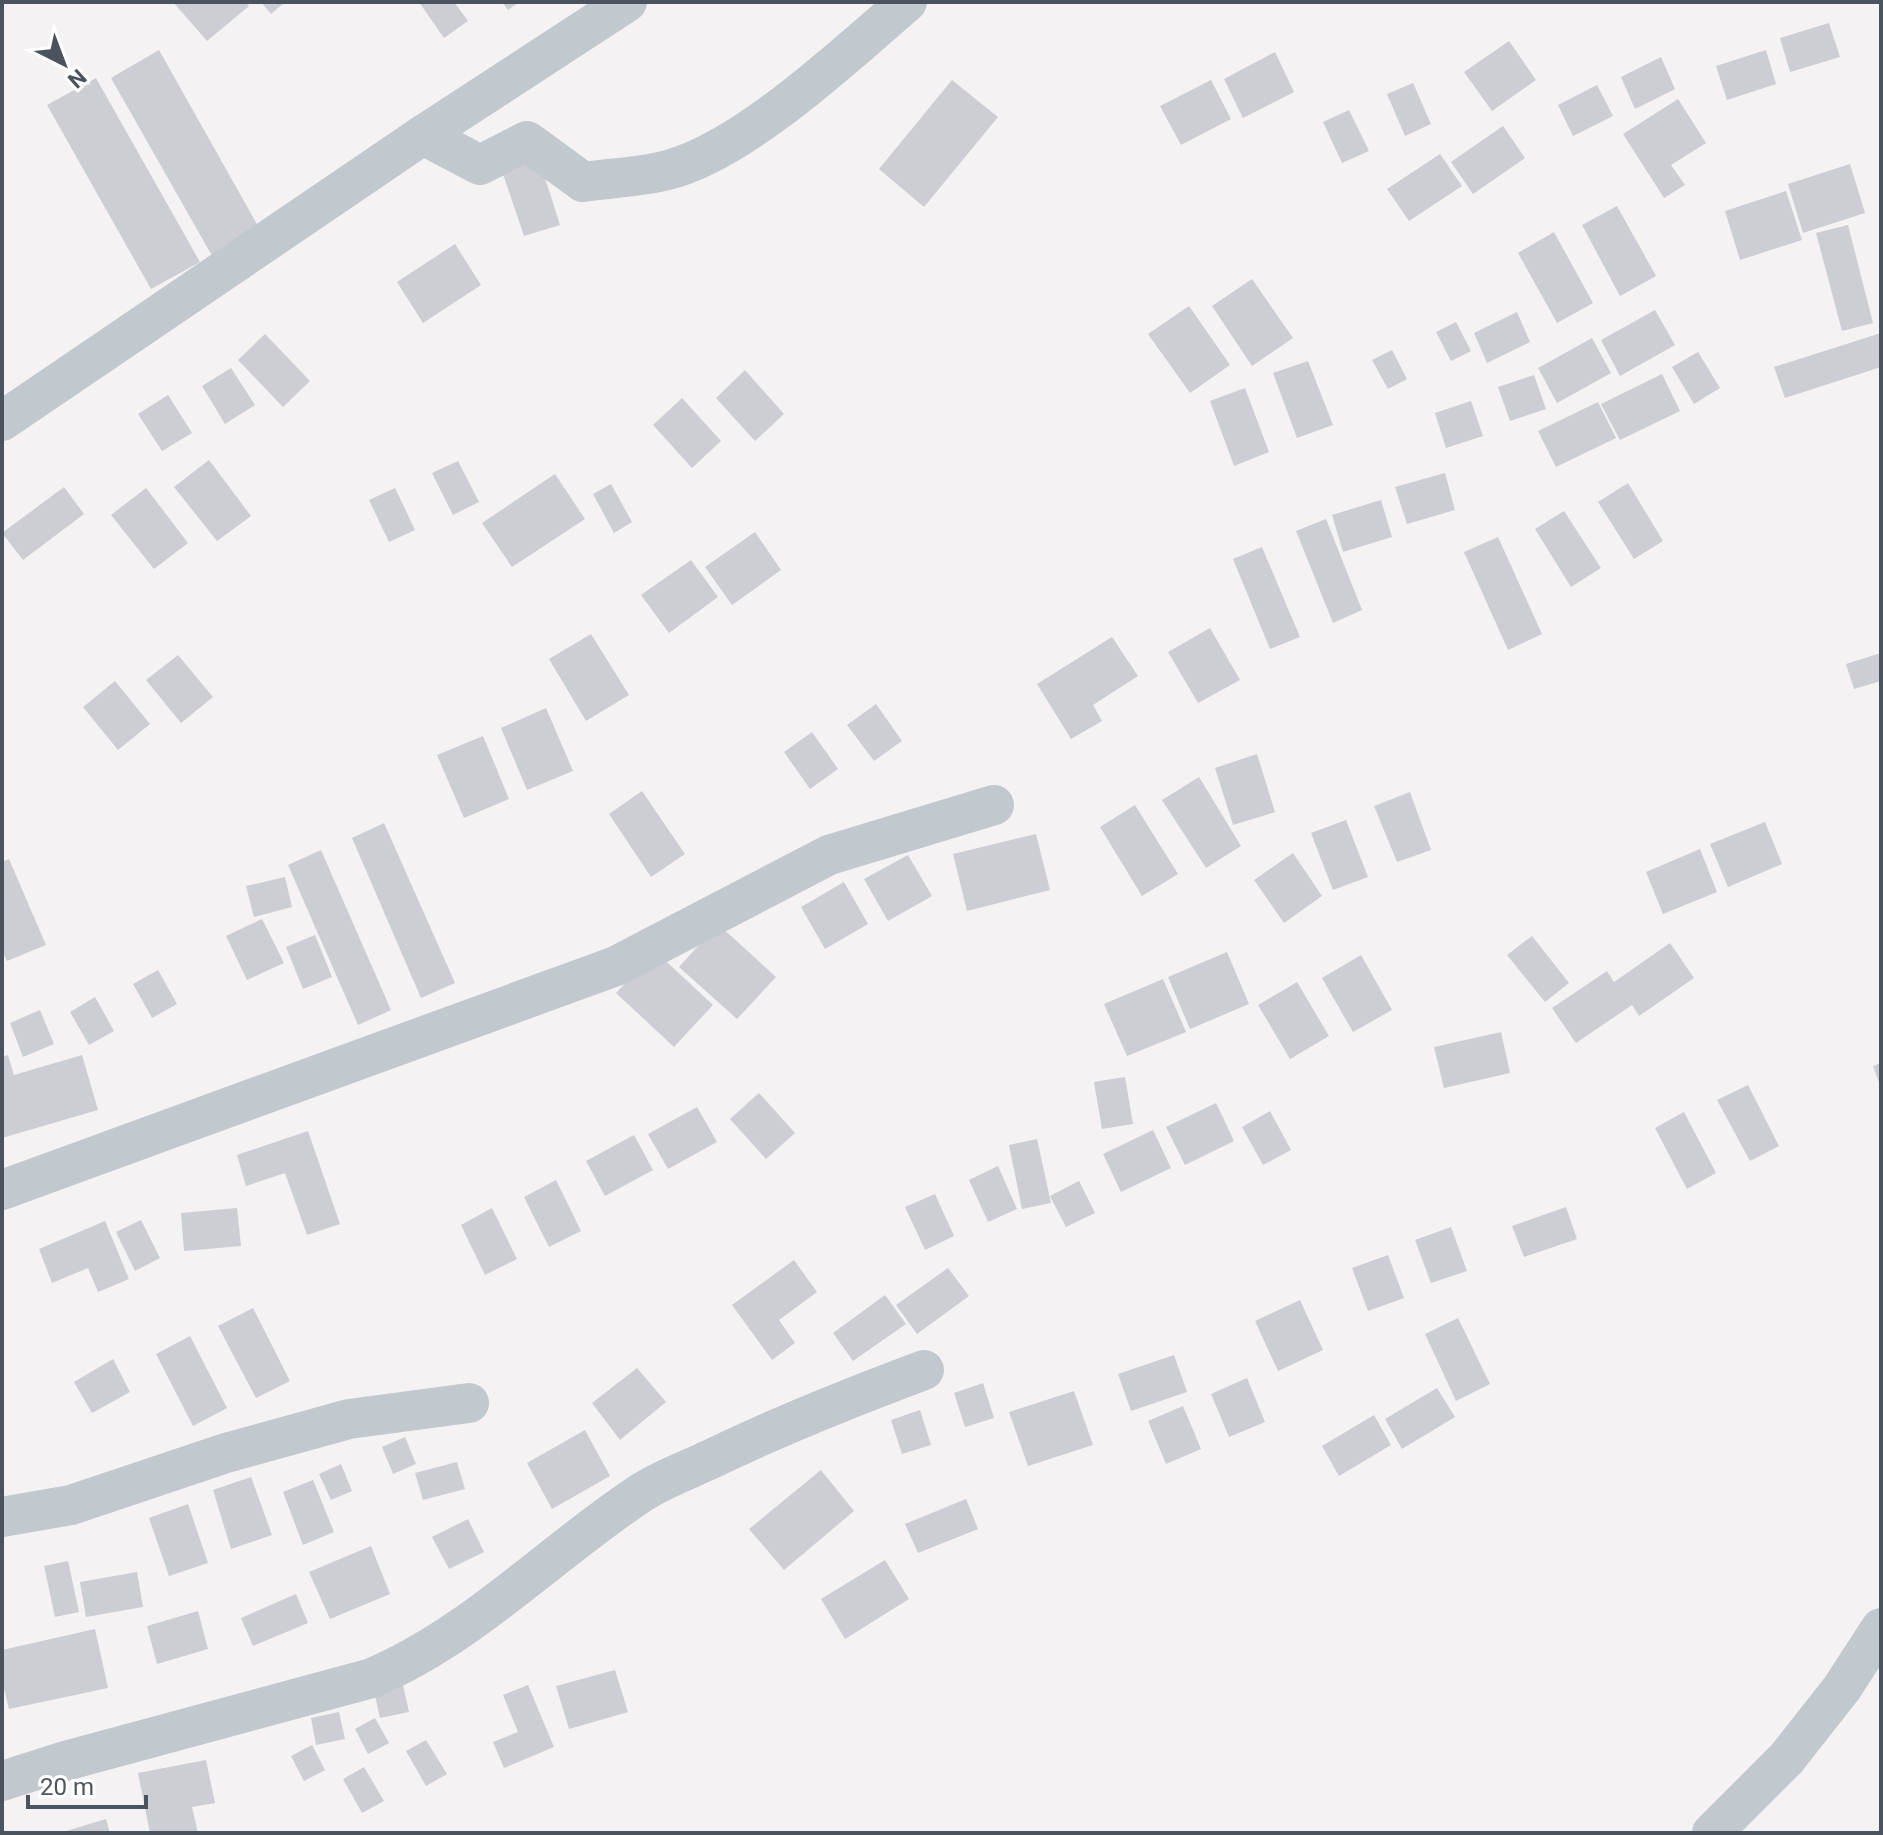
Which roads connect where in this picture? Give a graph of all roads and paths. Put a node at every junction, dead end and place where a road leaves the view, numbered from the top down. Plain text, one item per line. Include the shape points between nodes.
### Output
1 (627, 2) edge
2 (907, 2) edge
3 (423, 135) junction
4 (2, 421) edge
5 (994, 805) dead end
6 (2, 1190) edge
7 (924, 1370) dead end
8 (469, 1403) dead end
9 (2, 1517) edge
10 (1881, 1628) edge
11 (2, 1781) edge
12 (1712, 1833) edge

1 - 3 street
2 - 3 street via 785,104 711,152 669,169 583,182 527,141 480,165
3 - 4 street
5 - 6 street via 829,855 616,966
7 - 11 street via 790,1421 644,1491 414,1661 359,1682
8 - 9 street via 349,1419 71,1505
10 - 12 street via 1787,1758

